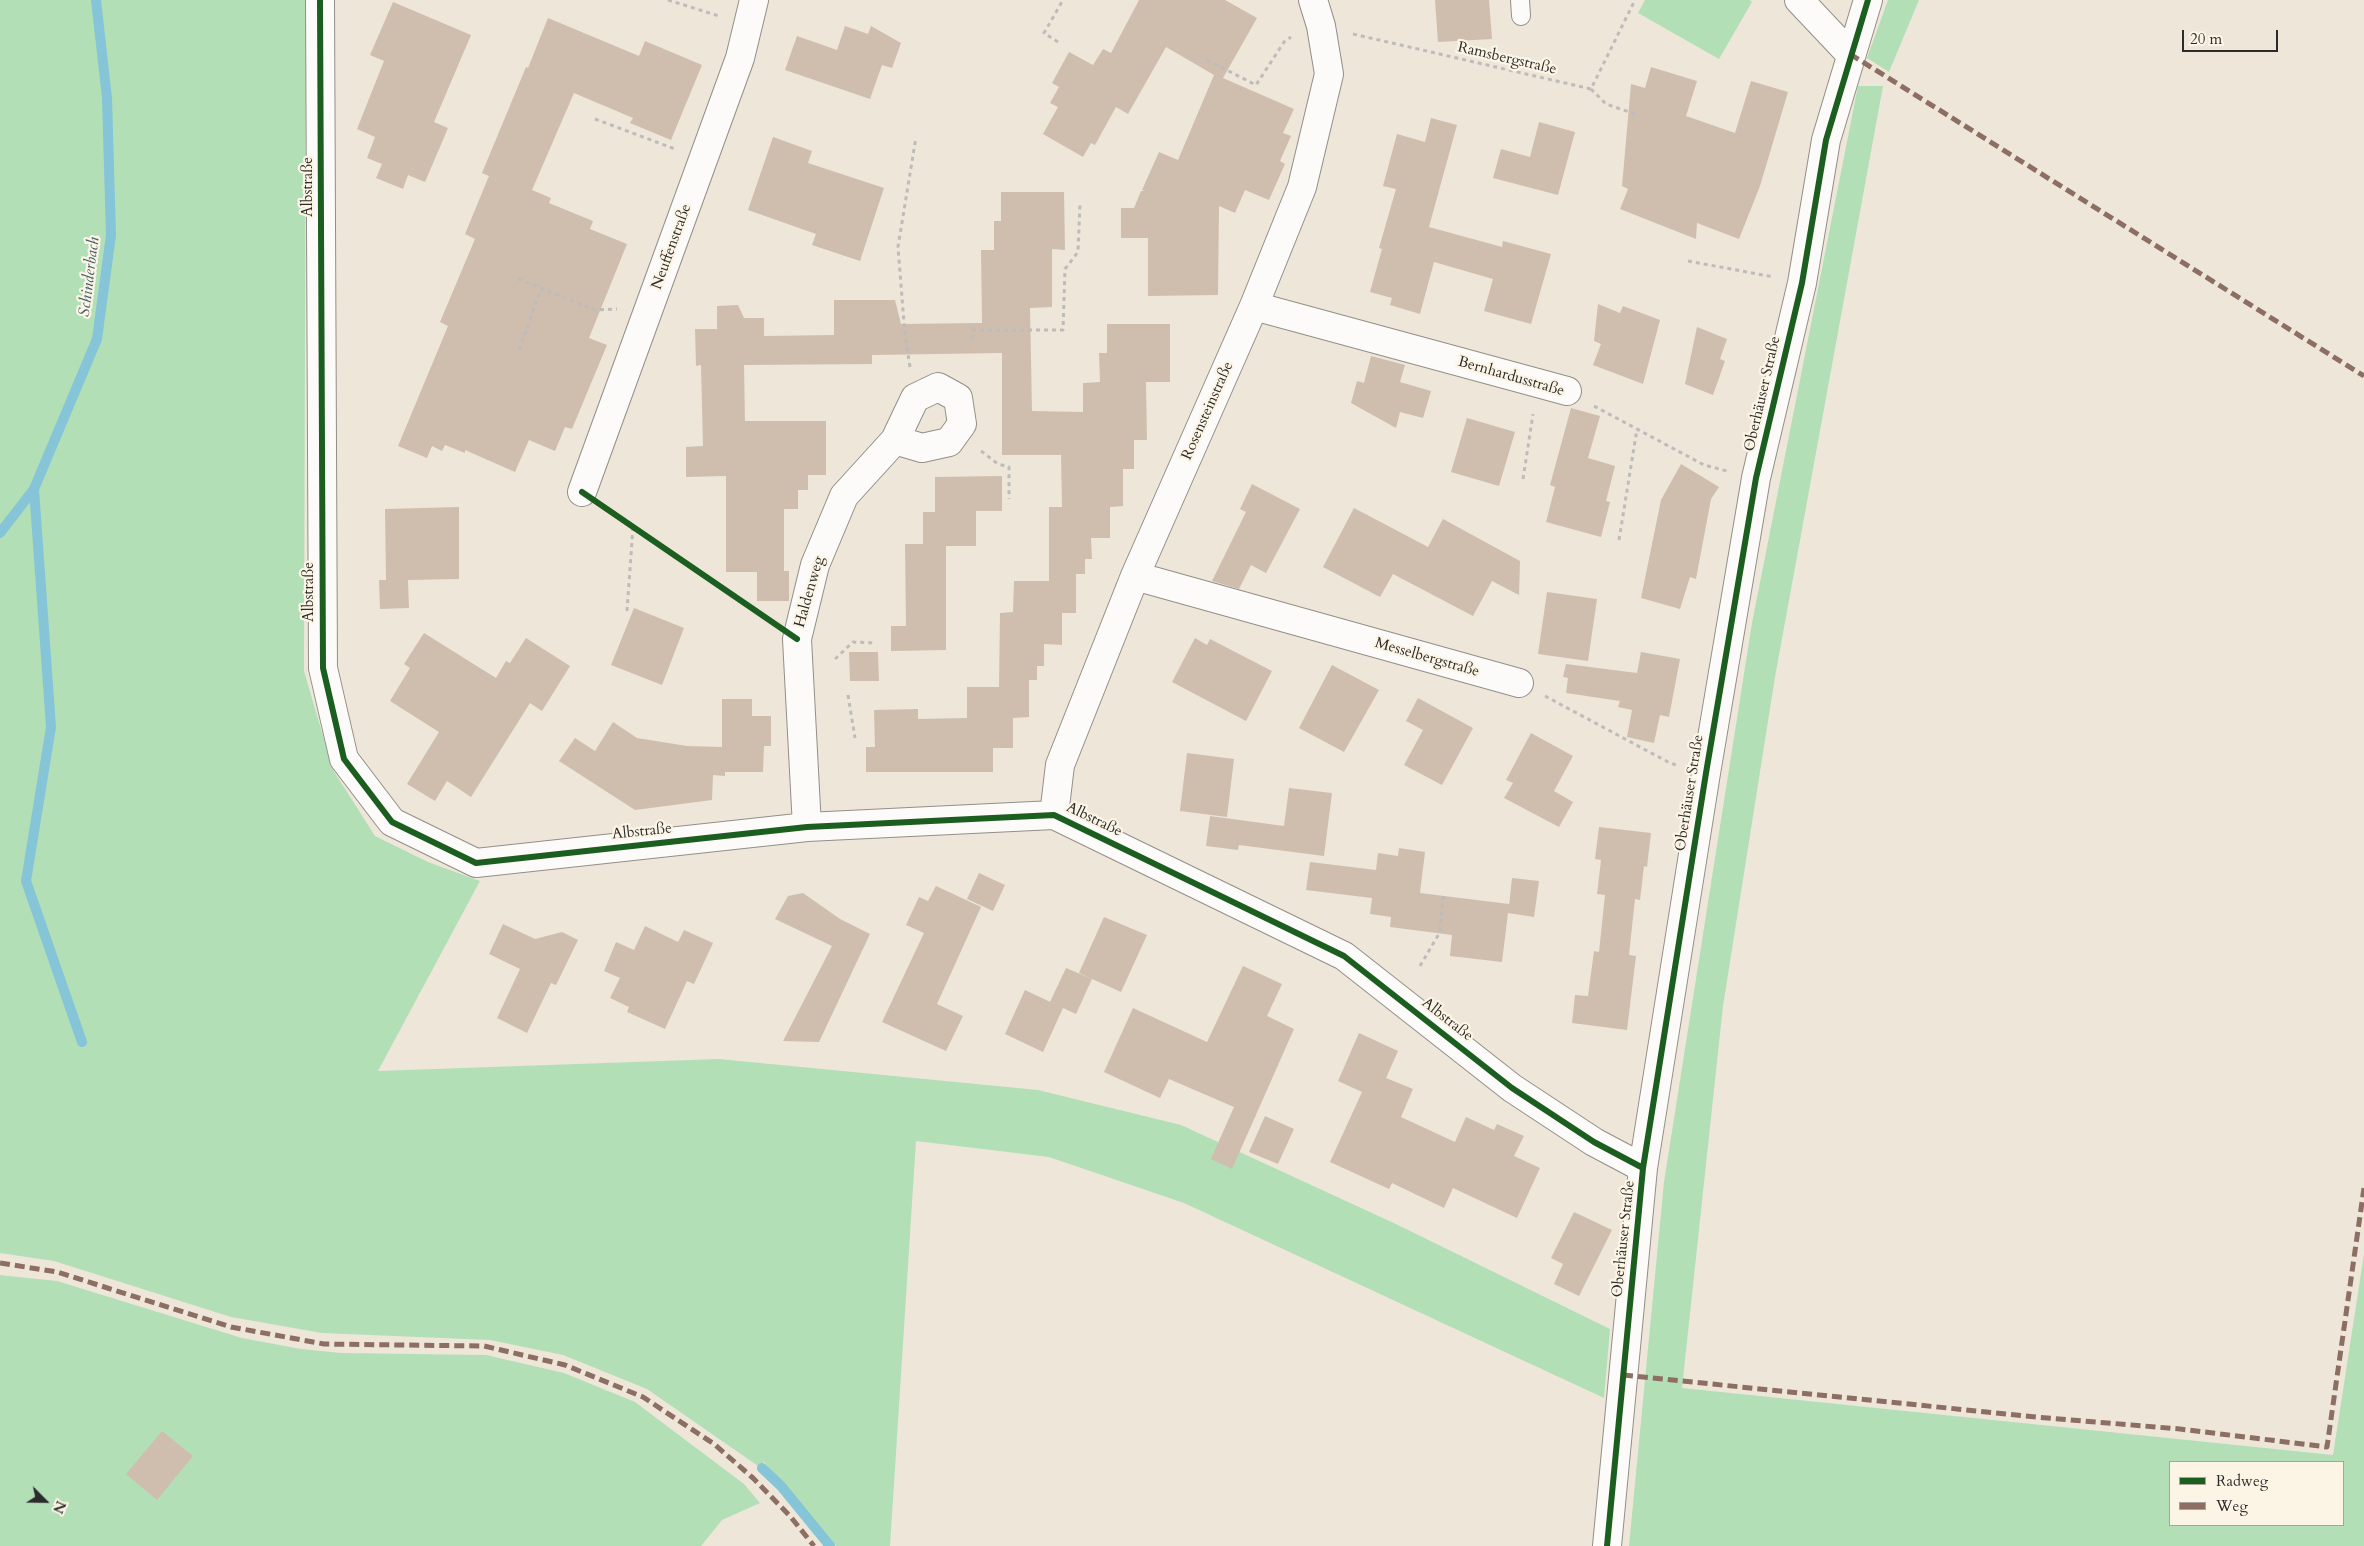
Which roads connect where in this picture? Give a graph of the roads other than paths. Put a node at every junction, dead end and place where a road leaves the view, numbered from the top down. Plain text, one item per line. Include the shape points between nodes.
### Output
1 (320, 0) edge
2 (1799, 0) edge
3 (1868, 0) edge
4 (751, 12) edge
5 (1317, 15) edge
6 (1850, 54) junction
7 (1254, 306) junction
8 (1567, 391) road end
9 (895, 440) junction
10 (582, 492) dead end
11 (1135, 576) junction
12 (1519, 683) road end
13 (1054, 815) junction
14 (807, 827) junction
15 (1643, 1168) junction
16 (1607, 1546) edge

1 - 14 street, Albstraße via 323,668 344,759 392,822 476,863
2 - 6 street
3 - 6 street, Oberhäuser Straße
4 - 10 street, Neuffenstraße via 740,58
5 - 7 street, Rosensteinstraße via 1329,74 1302,188
6 - 15 street, Oberhäuser Straße via 1826,140 1802,283 1756,478
7 - 8 street, Bernhardusstraße
7 - 11 street, Rosensteinstraße
9 - 9 street, Haldenweg via 922,448 949,442 962,424 958,398 938,387 915,398
9 - 14 street, Haldenweg via 844,496 815,565 796,639
11 - 12 street, Messelbergstraße
11 - 13 street, Rosensteinstraße via 1060,764
13 - 14 street, Albstraße
13 - 15 street, Albstraße via 1344,956 1512,1088 1594,1142
15 - 16 street, Oberhäuser Straße

